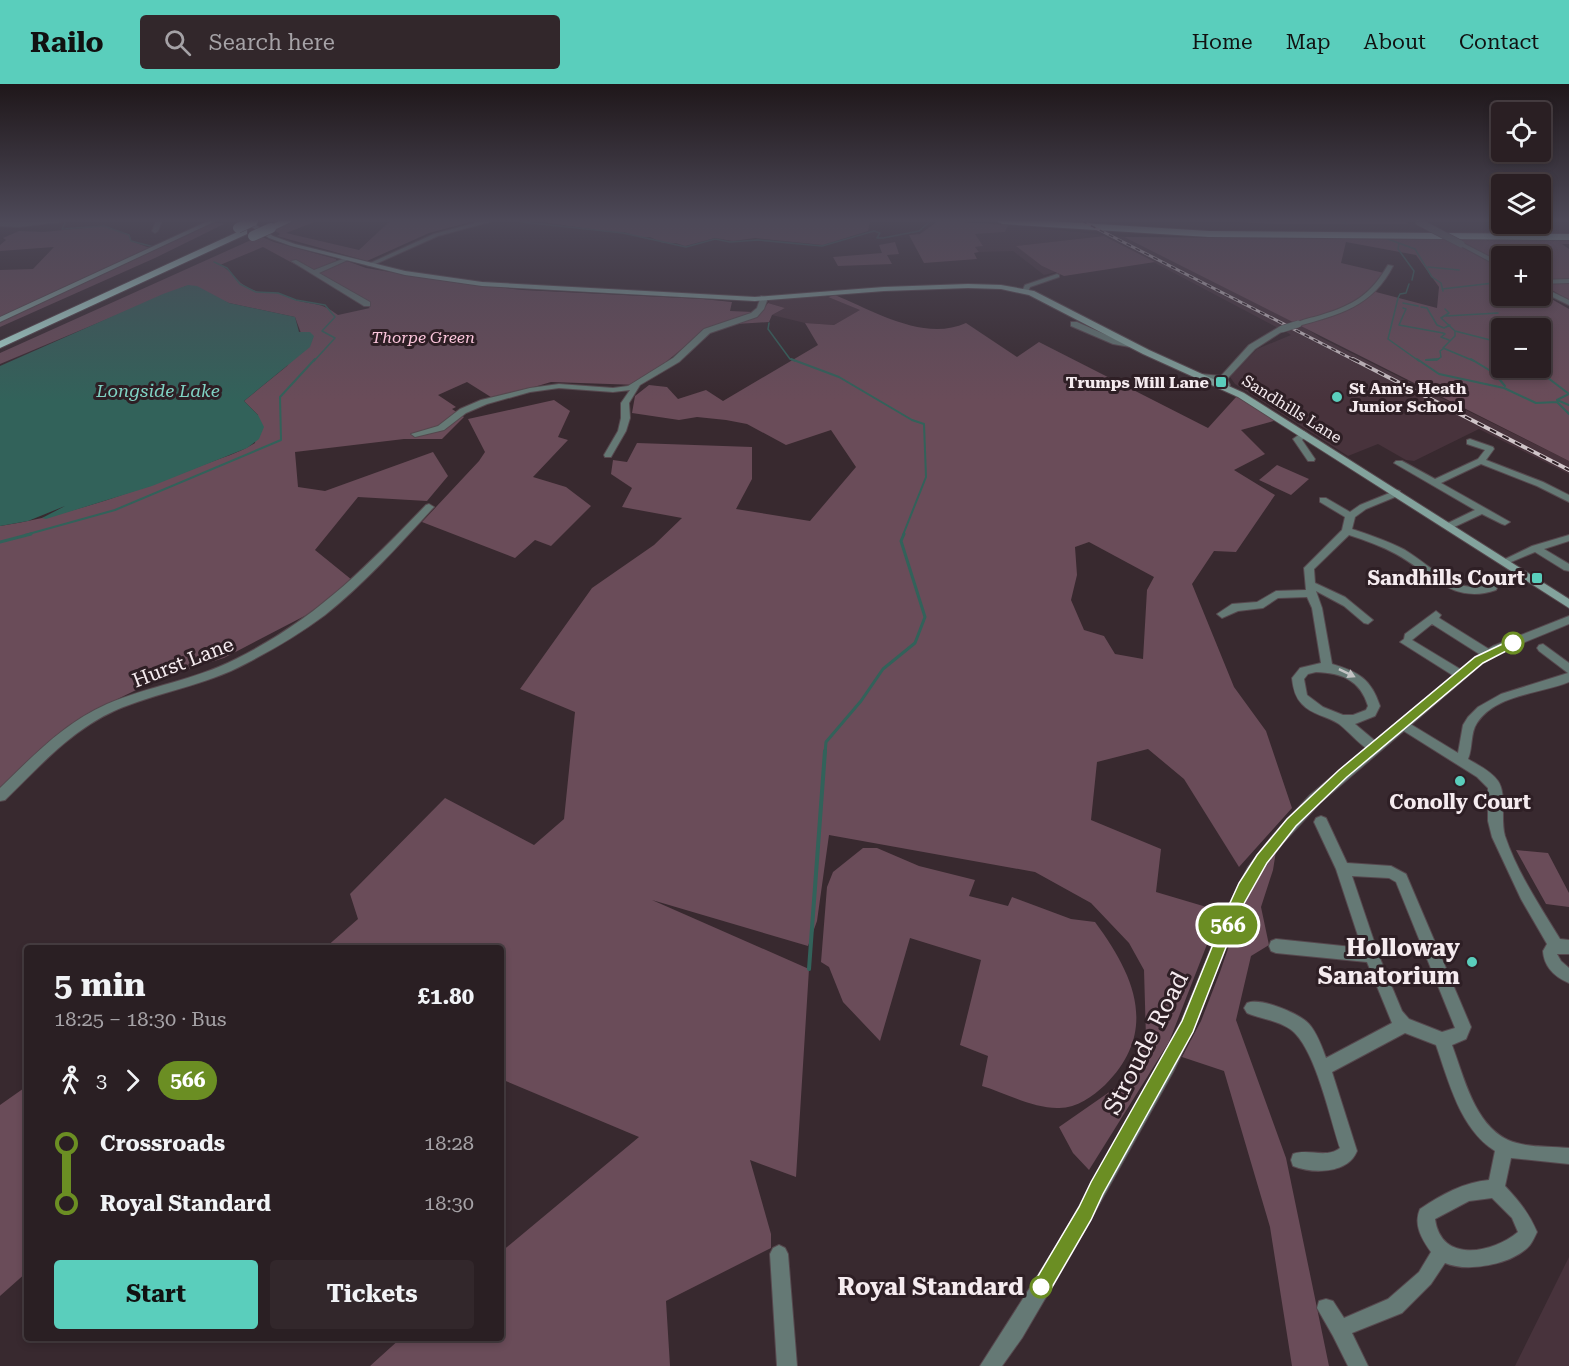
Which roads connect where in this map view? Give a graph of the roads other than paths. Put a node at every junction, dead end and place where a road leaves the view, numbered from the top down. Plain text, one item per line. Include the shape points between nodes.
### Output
1 (84, 281) edge
2 (121, 281) edge
3 (139, 281) edge
4 (329, 281) edge
5 (458, 281) edge
6 (1038, 281) edge
7 (1383, 281) edge
8 (1569, 281) edge
9 (1551, 282) edge
10 (1026, 291) junction
11 (1551, 294) edge
12 (764, 298) junction
13 (1569, 303) edge
14 (367, 304) dead end
15 (0, 320) edge
16 (1074, 324) dead end
17 (0, 336) edge
18 (0, 345) edge
19 (1136, 346) junction
20 (1200, 376) joint
21 (1224, 383) junction
22 (638, 385) junction
23 (415, 434) dead end
24 (1304, 434) junction
25 (1470, 442) dead end
26 (608, 455) dead end
27 (1311, 459) dead end
28 (1480, 461) junction
29 (1399, 463) dead end
30 (1434, 483) junction
31 (1397, 493) junction
32 (1569, 499) edge
33 (1323, 500) dead end
34 (429, 507) dead end
35 (1482, 510) junction
36 (1350, 516) junction
37 (1505, 522) dead end
38 (1449, 526) junction
39 (1347, 531) junction
40 (1569, 538) edge
41 (1536, 548) junction
42 (1504, 562) junction
43 (1568, 568) dead end
44 (1492, 588) dead end
45 (1310, 589) junction
46 (1569, 604) edge
47 (1222, 614) dead end
48 (1368, 620) dead end
49 (1569, 620) edge
50 (1544, 648) dead end
51 (1488, 654) junction
52 (1327, 667) junction
53 (1569, 669) edge
54 (1461, 675) junction
55 (1569, 677) edge
56 (1342, 720) junction
57 (1403, 725) junction
58 (1376, 748) junction
59 (1461, 760) junction
60 (0, 796) edge
61 (1321, 822) dead end
62 (1343, 870) junction
63 (1276, 946) dead end
64 (1562, 946) edge
65 (1372, 956) junction
66 (1568, 978) edge
67 (1252, 1008) dead end
68 (1404, 1025) junction
69 (1442, 1040) junction
70 (1322, 1069) junction
71 (1504, 1148) junction
72 (1569, 1156) edge
73 (1299, 1160) dead end
74 (1496, 1189) junction
75 (1442, 1252) junction
76 (779, 1254) dead end
77 (1326, 1308) dead end
78 (1340, 1329) junction
79 (787, 1366) edge
80 (990, 1366) edge
81 (1358, 1366) edge

1 - 15 main road
2 - 17 highway
3 - 18 highway via 52,326
4 - 14 street
5 - 12 main road
6 - 10 street via 1027,286
7 - 21 street, bridge via 1380,287 1347,309 1282,329 1252,347
8 - 9 street
10 - 12 main road via 976,286
10 - 19 main road
11 - 13 street
12 - 22 street via 754,315 707,331 686,353
16 - 19 street
19 - 20 main road
20 - 21 street
21 - 24 main road, Sandhills Lane
22 - 23 street via 613,390 559,386 530,390 484,402 463,411 441,428
22 - 26 street via 625,403 627,418
24 - 27 street via 1297,439
24 - 31 main road, Sandhills Lane
25 - 28 street via 1490,449
28 - 30 street
28 - 32 street
29 - 30 street
30 - 35 street
31 - 36 street
31 - 38 main road, Sandhills Lane
33 - 36 street
34 - 60 street, Hurst Lane via 315,617 219,672 97,714 59,742
35 - 37 street
35 - 38 street
36 - 39 street
38 - 42 main road, Sandhills Lane
39 - 44 street via 1389,546 1463,589 1481,592
39 - 45 street via 1309,568
40 - 41 street
41 - 42 street
41 - 43 street
42 - 46 main road, Sandhills Lane
45 - 47 street via 1276,595 1259,605
45 - 48 street via 1334,593
45 - 52 street
49 - 51 street, Stroude Road
50 - 53 street
51 - 54 street, Stroude Road
51 - 54 street via 1435,616 1408,640
52 - 56 street via 1315,666 1299,675 1299,692 1316,709
52 -> 56 street via 1361,681 1374,698 1371,713 1364,718
54 - 57 street, Stroude Road
55 - 59 street via 1511,693 1483,709 1466,732
56 - 58 street
57 - 58 street, Stroude Road
57 - 59 street
58 - 80 street, Stroude Road via 1315,799 1254,871 1167,1066 1067,1245
59 - 64 street via 1493,784 1499,837 1526,895
61 - 62 street
62 - 65 street
62 - 69 street via 1391,872 1401,878 1463,1027 1461,1034
63 - 65 street
64 - 66 street via 1550,951 1551,961
65 - 68 street via 1391,1005
67 - 70 street via 1284,1016 1304,1030
68 - 69 street
68 - 70 street
69 - 71 street via 1473,1117
70 - 73 street via 1349,1151 1336,1162
71 - 72 street
71 - 74 street
74 - 75 street via 1467,1194 1426,1215 1428,1232
74 - 75 street via 1518,1212 1528,1232 1526,1237 1508,1250 1482,1257 1460,1259
75 - 78 street via 1425,1278 1395,1306
76 - 79 street
77 - 78 street
78 - 81 street

